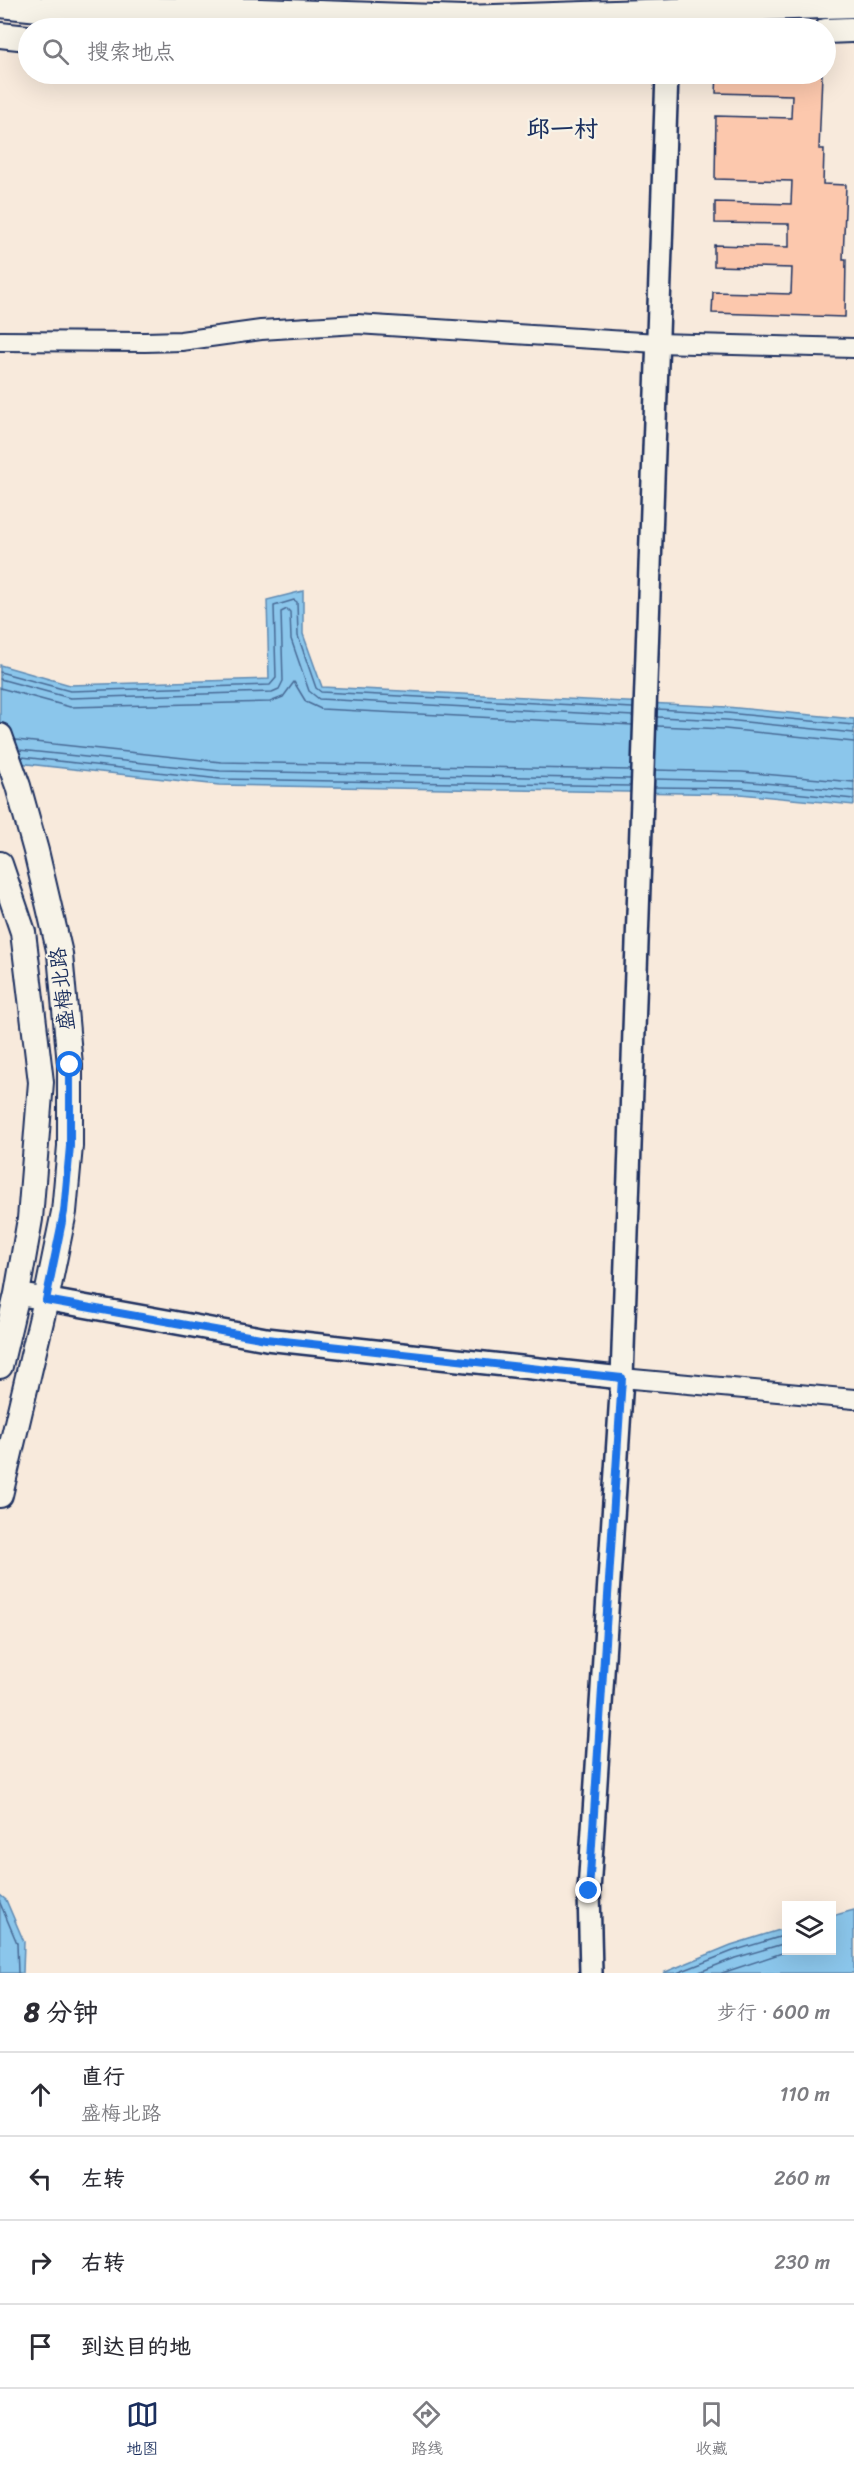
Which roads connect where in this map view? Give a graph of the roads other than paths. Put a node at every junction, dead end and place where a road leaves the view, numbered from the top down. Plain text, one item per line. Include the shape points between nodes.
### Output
1 (547, 0) edge
2 (0, 5) edge
3 (854, 5) edge
4 (528, 16) junction
5 (851, 30) dead end
6 (836, 31) edge
7 (0, 35) edge
8 (18, 37) edge
9 (667, 84) edge
10 (0, 341) edge
11 (657, 343) junction
12 (854, 348) edge
13 (0, 736) edge
14 (0, 864) edge
15 (6, 1294) edge
16 (46, 1300) junction
17 (0, 1366) edge
18 (622, 1378) junction
19 (854, 1399) edge
20 (0, 1495) edge
21 (591, 1973) edge

1 - 4 street
2 - 4 main road via 464,18
3 - 4 main road
5 - 6 main road
7 - 8 main road
9 - 11 street
10 - 11 street via 145,342 357,324
11 - 12 street
11 - 18 street
13 - 16 main road, 盛梅北路 via 36,851 60,954 70,1065 70,1146 64,1212
14 - 15 main road, 盛梅北路 via 22,932 41,1082 30,1220
15 - 16 street
15 - 17 main road, 盛梅北路
16 - 18 street via 266,1339
16 - 20 main road, 盛梅北路
18 - 19 street
18 - 21 street via 589,1891

